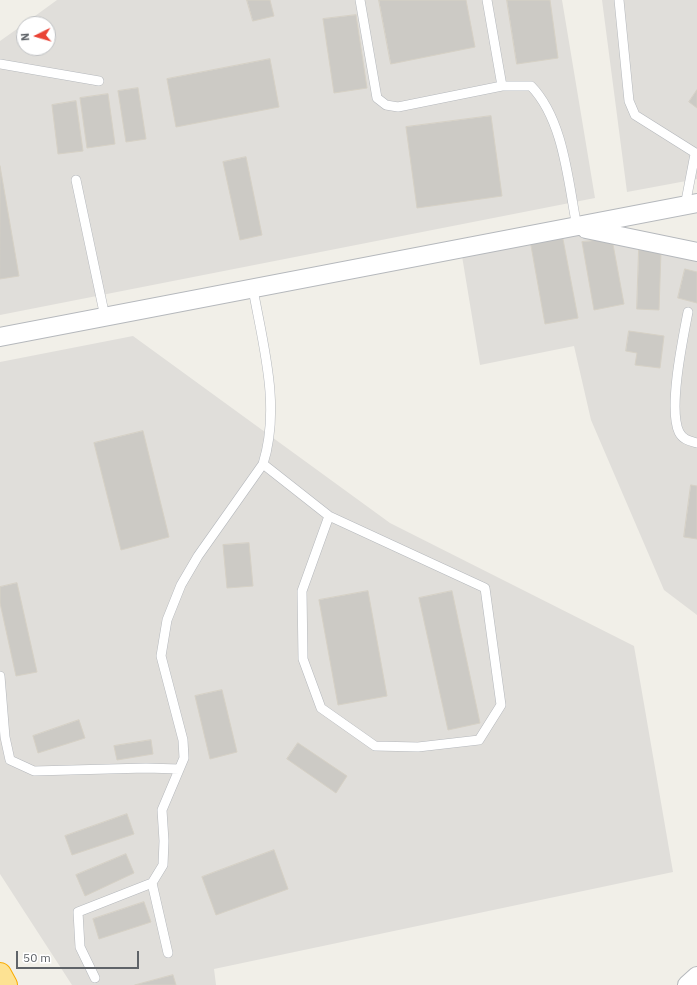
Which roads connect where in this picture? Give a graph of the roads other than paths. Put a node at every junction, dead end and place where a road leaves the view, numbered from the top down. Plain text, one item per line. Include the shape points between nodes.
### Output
1 (360, 0) edge
2 (487, 0) edge
3 (619, 0) edge
4 (0, 64) edge
5 (99, 81) dead end
6 (502, 86) junction
7 (696, 154) edge
8 (76, 180) dead end
9 (691, 204) edge
10 (577, 227) junction
11 (697, 252) edge
12 (253, 289) junction
13 (688, 312) dead end
14 (105, 317) junction
15 (0, 337) edge
16 (697, 443) edge
17 (263, 464) junction
18 (329, 516) junction
19 (0, 676) edge
20 (179, 769) junction
21 (152, 883) junction
22 (168, 953) dead end
23 (0, 974) edge
24 (697, 976) edge
25 (95, 978) dead end
26 (6, 985) edge
27 (687, 985) edge

1 - 6 lane via 377,98 386,105 398,107
2 - 6 lane
3 - 7 lane via 628,95 634,115
4 - 5 lane
6 - 10 lane via 531,86 541,96 559,135
7 - 9 lane
8 - 14 lane
9 - 10 street
10 - 11 street
10 - 12 street
12 - 14 street
12 - 17 lane via 272,417 268,449
13 - 16 lane via 679,363 676,408 679,432 686,440
14 - 15 street
17 - 18 lane
17 - 20 lane via 198,556 181,585 167,620 161,656 183,740 184,758
18 - 18 lane via 302,591 303,659 320,708 375,746 418,747 479,740 501,705 485,588
19 - 20 lane via 5,737 10,760 34,771
20 - 21 lane via 162,810 163,865
21 - 22 lane
21 - 25 lane via 78,912 80,947
23 - 26 highway
24 - 27 street

